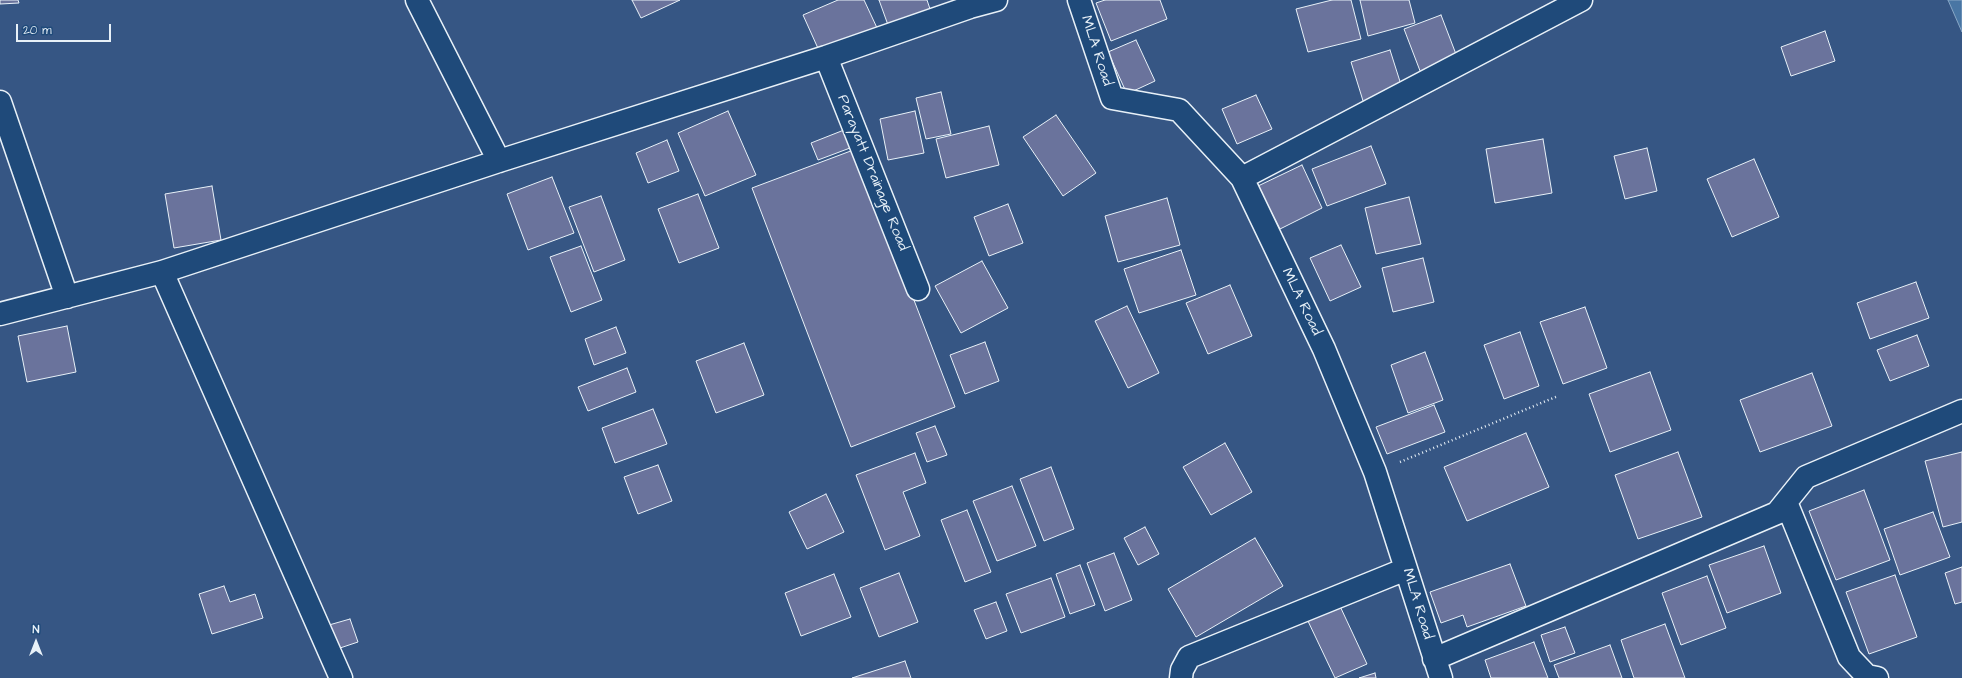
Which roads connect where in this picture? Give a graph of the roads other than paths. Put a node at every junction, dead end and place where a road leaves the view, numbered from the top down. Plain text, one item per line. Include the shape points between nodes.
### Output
1 (417, 0) edge
2 (996, 0) edge
3 (1080, 0) edge
4 (1581, 0) edge
5 (969, 3) edge
6 (826, 57) junction
7 (0, 102) edge
8 (499, 161) junction
9 (1242, 178) junction
10 (162, 272) junction
11 (918, 290) dead end
12 (67, 297) junction
13 (0, 314) edge
14 (1962, 411) edge
15 (1786, 502) junction
16 (1406, 569) junction
17 (1438, 669) edge
18 (341, 678) edge
19 (1181, 678) edge
20 (1877, 678) edge

1 - 8 street
2 - 5 street
3 - 9 street, MLA Road via 1112,98 1179,110
4 - 9 street
5 - 6 street
6 - 8 street
6 - 11 street, Parayatt Drainage Road
7 - 12 street
8 - 10 street
9 - 16 street, MLA Road via 1324,350 1375,472
10 - 12 street
10 - 18 street
12 - 13 street
14 - 15 street via 1806,477
15 - 17 street via 1777,513
15 - 20 street via 1849,657 1867,676
16 - 17 street, MLA Road
16 - 19 street via 1189,657

